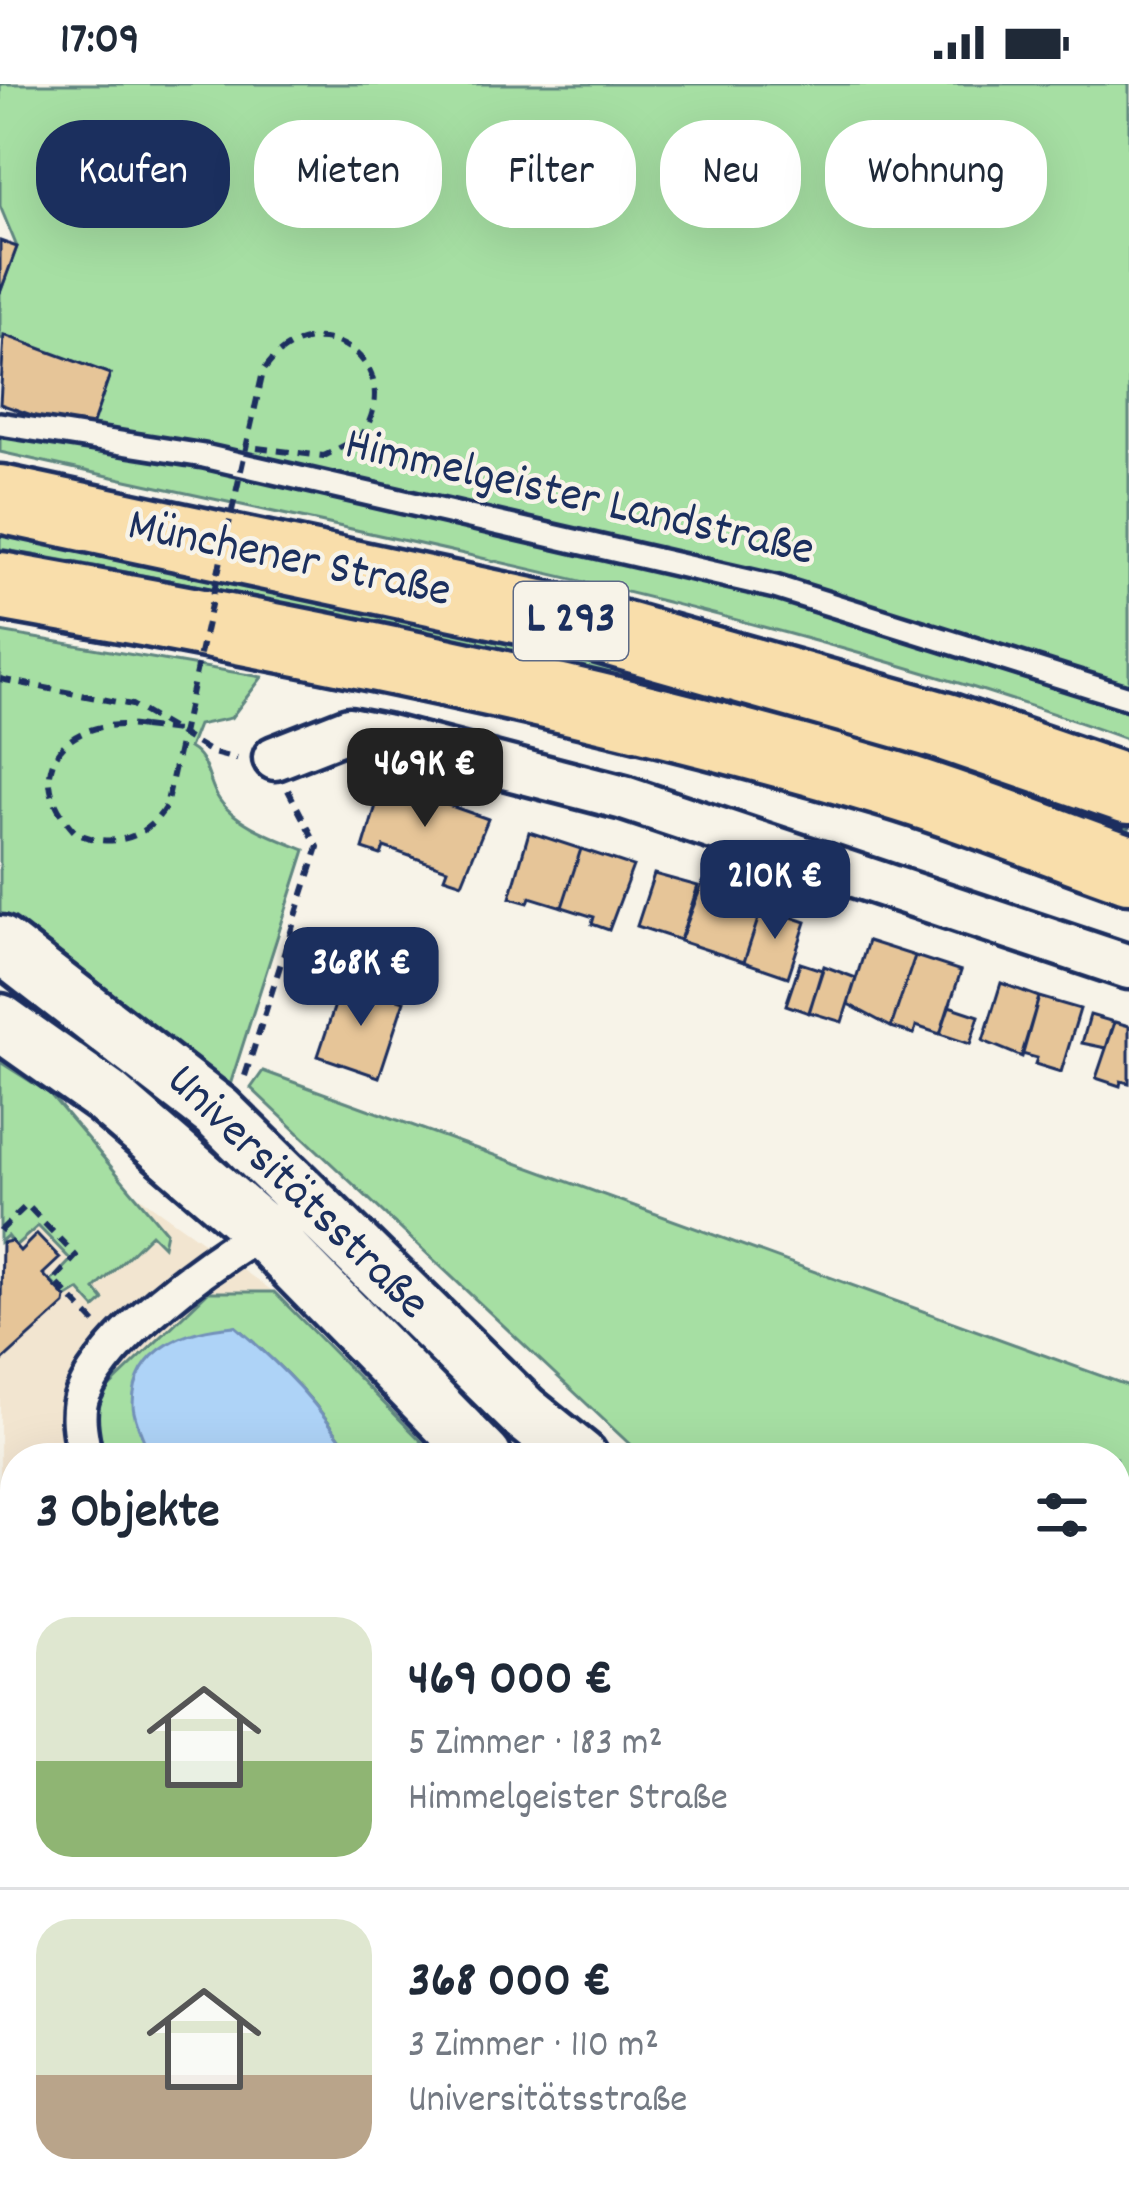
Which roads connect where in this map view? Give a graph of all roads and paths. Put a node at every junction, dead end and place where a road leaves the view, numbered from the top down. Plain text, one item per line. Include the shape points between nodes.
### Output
1 (0, 424) edge
2 (257, 448) dead end
3 (0, 499) edge
4 (0, 586) edge
5 (0, 679) edge
6 (1129, 698) edge
7 (182, 732) junction
8 (275, 758) junction
9 (1129, 790) edge
10 (1129, 869) edge
11 (0, 944) edge
12 (1129, 967) edge
13 (0, 1022) edge
14 (242, 1088) dead end
15 (0, 1231) edge
16 (262, 1231) junction
17 (118, 1348) junction
18 (82, 1443) edge
19 (469, 1443) edge
20 (561, 1443) edge

1 - 6 lane, Himmelgeister Landstraße via 204,456 776,586
2 - 7 path, bridge via 324,456 361,437 375,400 364,362 347,344 316,339 284,348 262,372 166,806 157,822 125,840 76,833 49,782 65,742 90,726
3 - 9 highway, Münchener Straße / L 293 via 572,621 946,727
4 - 10 highway, Münchener Straße / L 293 via 580,700 892,785
5 - 7 path via 132,704
7 - 8 path via 213,754
8 - 12 street via 349,729 385,736 624,798
8 - 14 path via 319,847
11 - 20 street, Universitätsstraße via 217,1112
13 - 16 street, Universitätsstraße via 106,1097
15 - 17 path via 27,1205 76,1256 55,1280
16 - 17 street via 193,1275
16 - 19 street, Universitätsstraße
17 - 18 street via 82,1394

